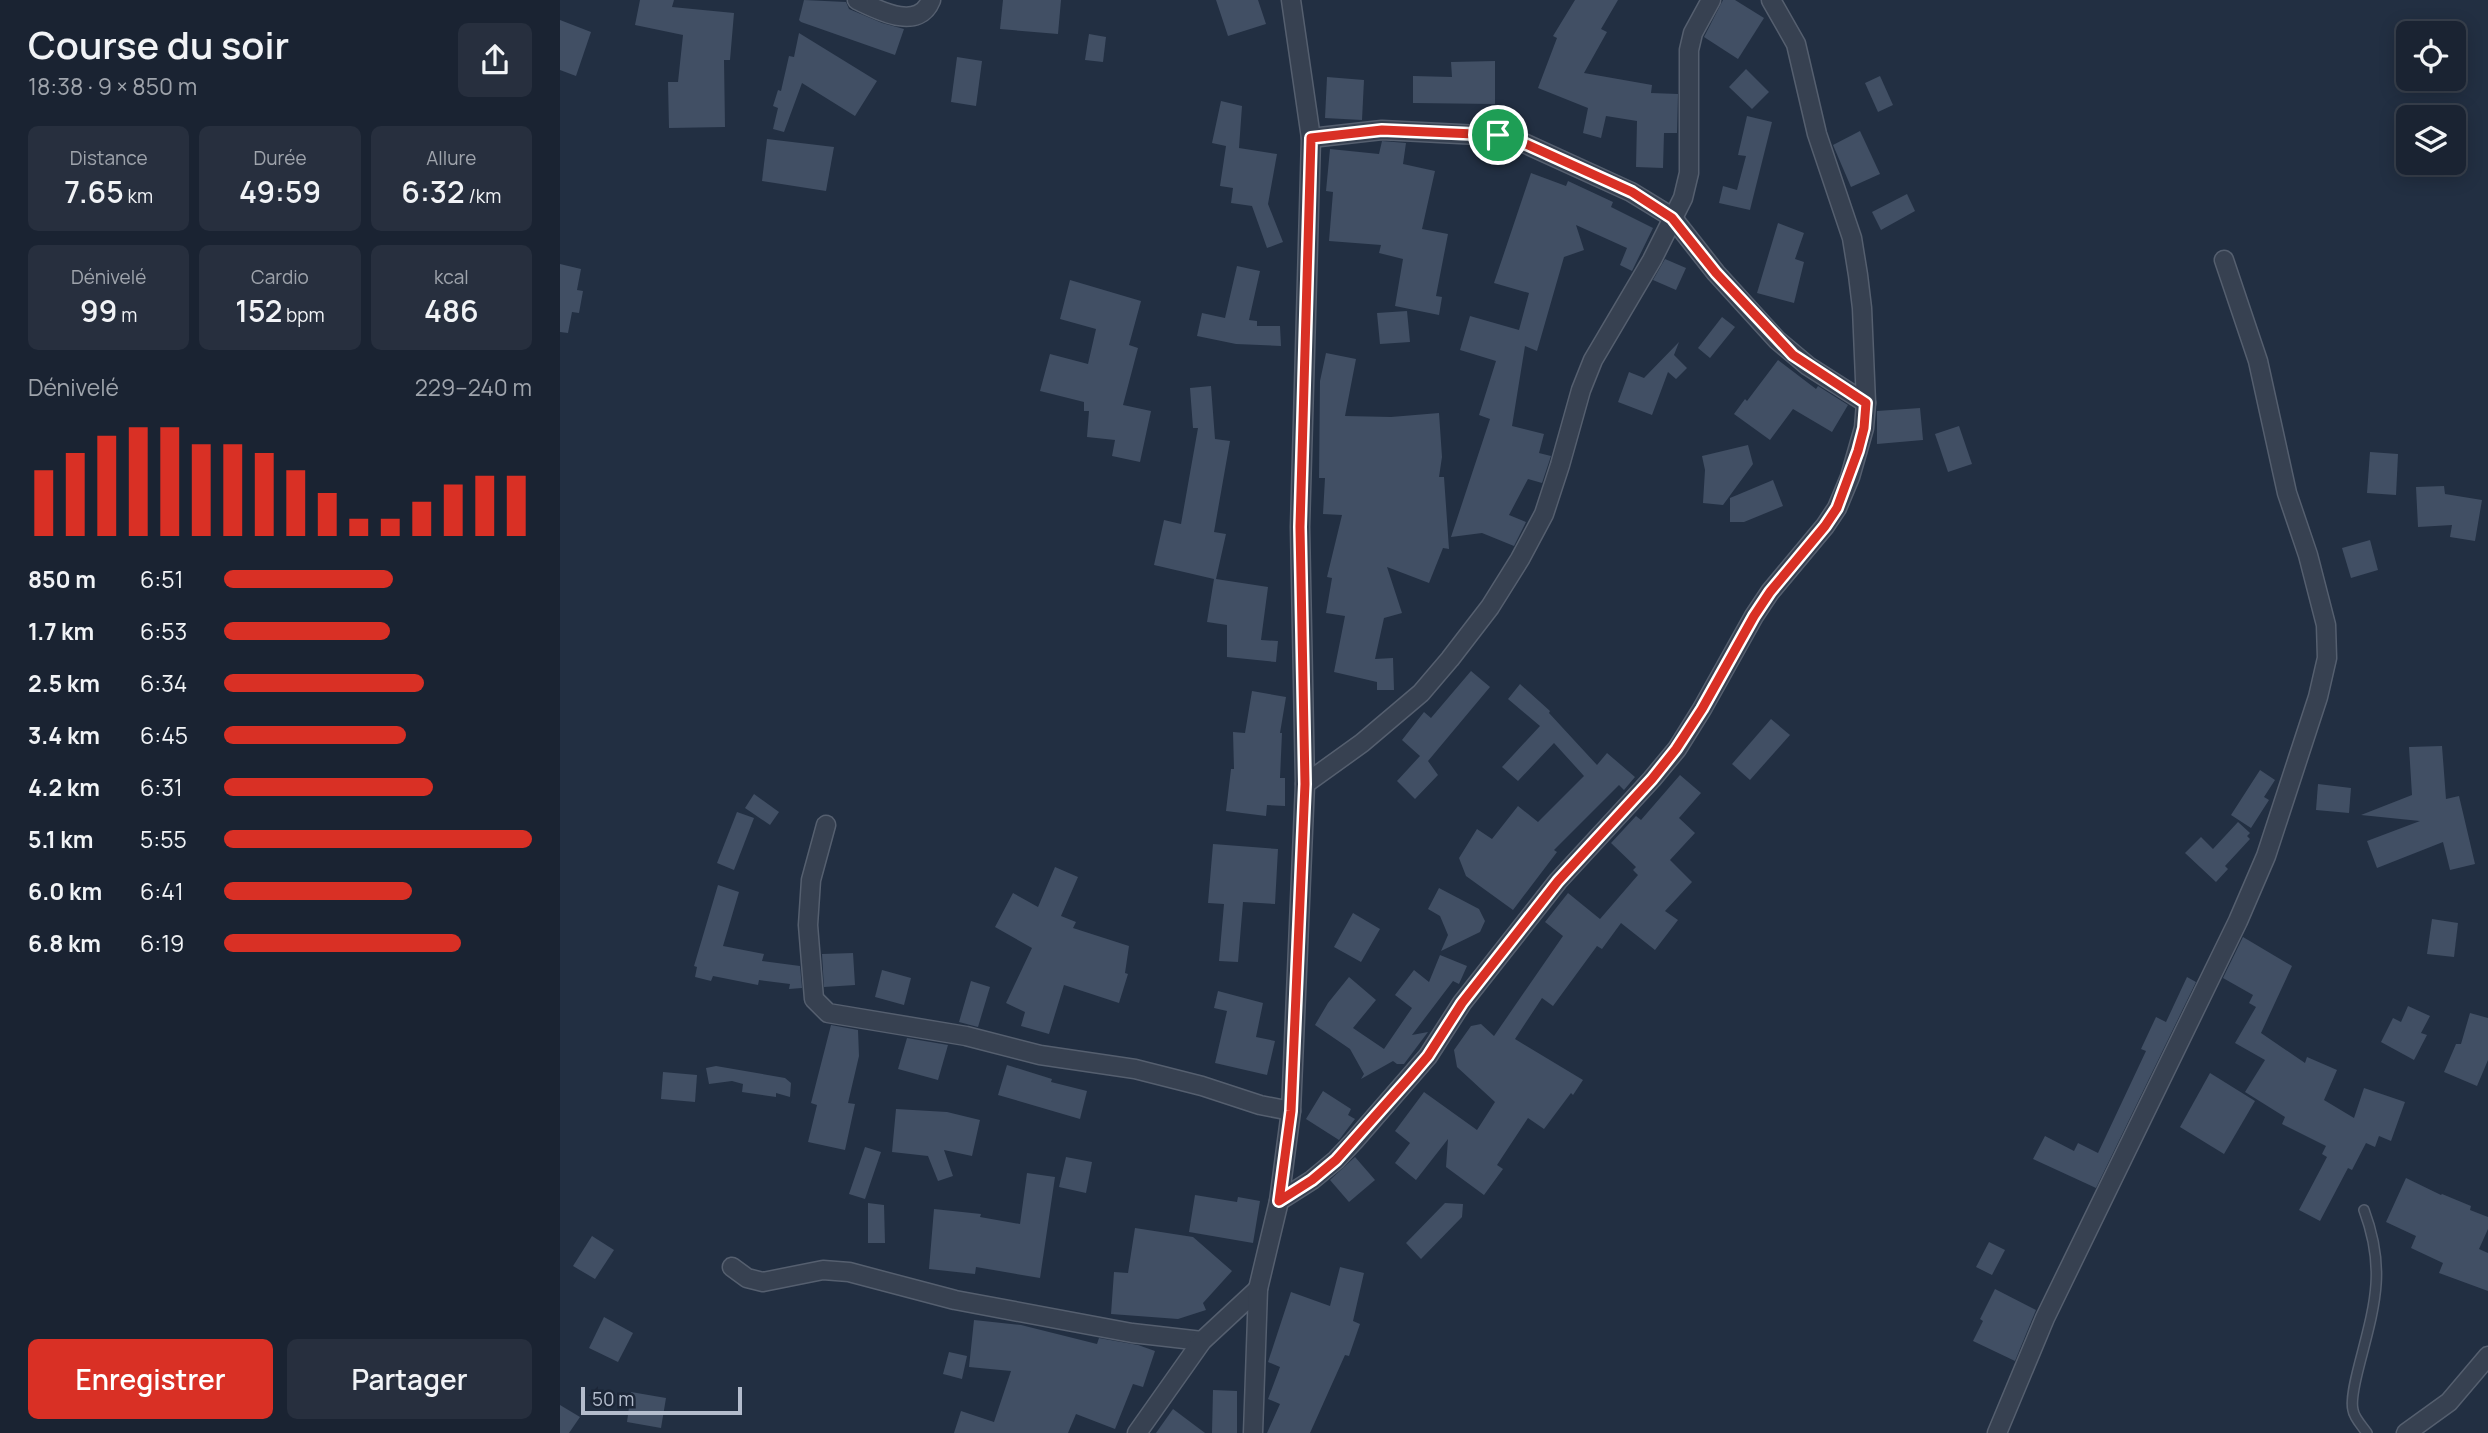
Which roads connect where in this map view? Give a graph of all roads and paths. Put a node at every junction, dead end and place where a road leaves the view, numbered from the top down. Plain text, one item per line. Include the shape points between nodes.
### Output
1 (857, 0) edge
2 (931, 0) edge
3 (1291, 0) edge
4 (1711, 0) edge
5 (1771, 0) edge
6 (1311, 138) junction
7 (1672, 218) junction
8 (2224, 260) dead end
9 (1866, 403) junction
10 (1305, 784) junction
11 (826, 825) dead end
12 (1291, 1111) junction
13 (1279, 1201) junction
14 (2364, 1210) dead end
15 (732, 1267) dead end
16 (1258, 1289) junction
17 (1202, 1341) junction
18 (2488, 1356) edge
19 (1137, 1433) edge
20 (1254, 1433) edge
21 (1997, 1433) edge
22 (2367, 1433) edge
23 (2406, 1433) edge

1 - 2 street via 901,17 914,17
3 - 6 street
4 - 7 street via 1689,50 1689,173
5 - 9 street via 1796,44 1817,134 1852,238 1862,308
6 - 7 street via 1382,130 1498,135 1632,192
6 - 10 street via 1300,527
7 - 9 street via 1777,340
7 - 10 street via 1593,360 1544,514 1503,586 1421,693
8 - 21 street via 2258,361 2287,493 2326,625 2327,658 2262,866 2045,1318
9 - 13 street via 1858,451 1837,508 1770,592 1676,749 1558,881 1410,1077 1336,1160
10 - 12 street
11 - 12 street via 811,880 808,925 814,999 828,1013 1135,1069
12 - 13 street
13 - 16 street
14 - 22 lane via 2374,1237 2377,1279 2353,1410
15 - 17 street via 763,1282 823,1270 849,1272 955,1300 1132,1333
16 - 17 street
16 - 20 street
17 - 19 street
18 - 23 street via 2449,1402

